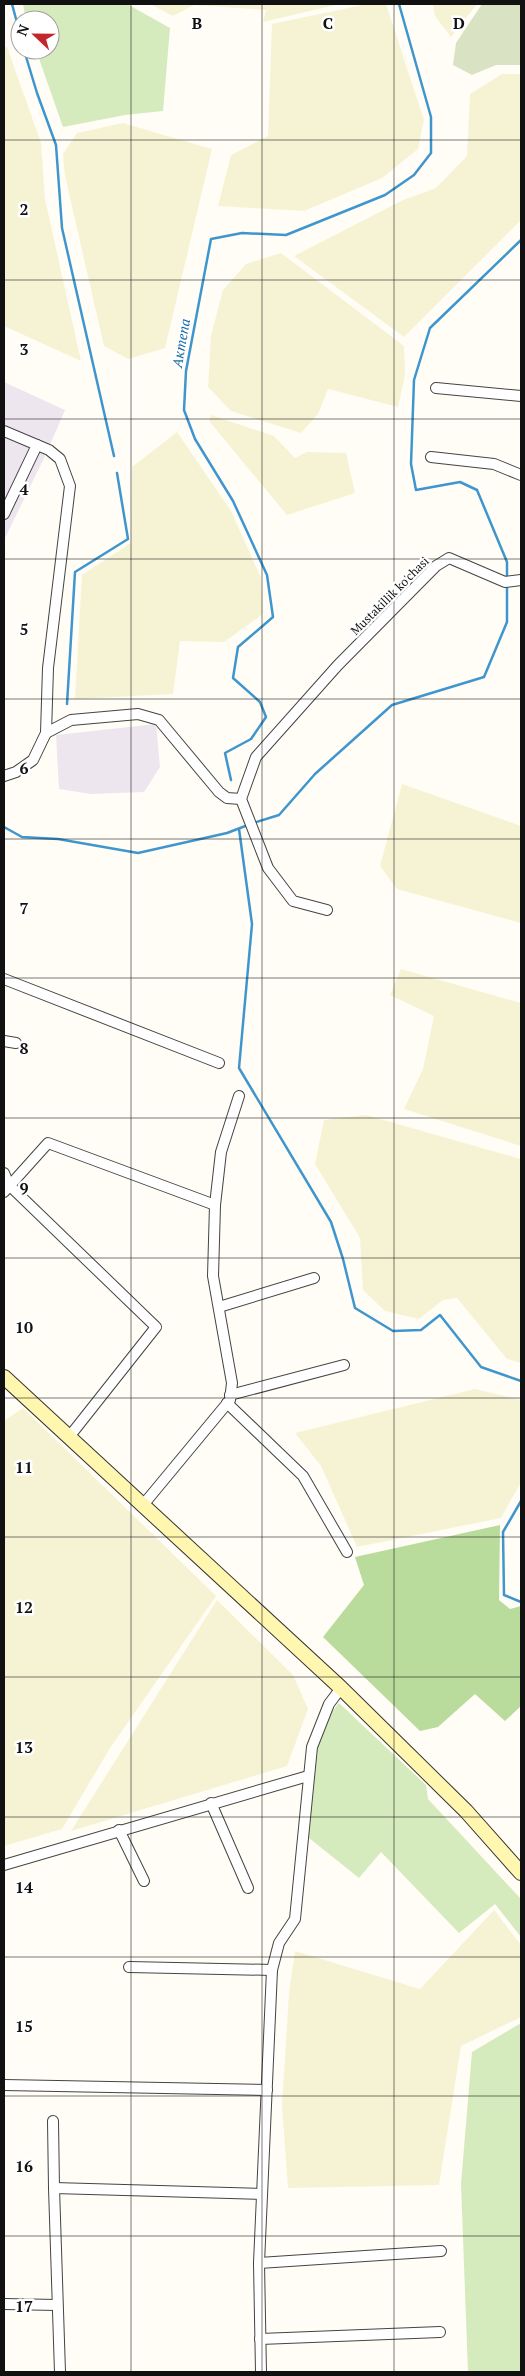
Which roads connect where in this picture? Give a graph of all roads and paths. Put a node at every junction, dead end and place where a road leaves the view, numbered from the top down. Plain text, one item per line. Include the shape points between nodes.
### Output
1 (436, 388) dead end
2 (521, 396) edge
3 (4, 430) edge
4 (37, 445) junction
5 (431, 457) dead end
6 (521, 475) edge
7 (5, 508) edge
8 (521, 580) edge
9 (46, 733) junction
10 (4, 776) edge
11 (241, 799) junction
12 (326, 910) dead end
13 (4, 979) edge
14 (4, 1040) edge
15 (16, 1043) dead end
16 (219, 1063) dead end
17 (239, 1096) dead end
18 (4, 1173) edge
19 (6, 1189) edge
20 (215, 1204) junction
21 (314, 1278) dead end
22 (219, 1307) junction
23 (344, 1365) dead end
24 (4, 1376) edge
25 (229, 1399) junction
26 (69, 1437) junction
27 (143, 1505) junction
28 (347, 1552) dead end
29 (341, 1688) junction
30 (308, 1776) junction
31 (212, 1803) junction
32 (119, 1830) junction
33 (4, 1865) edge
34 (521, 1873) edge
35 (144, 1881) dead end
36 (248, 1888) dead end
37 (129, 1967) dead end
38 (272, 1970) junction
39 (4, 2085) edge
40 (267, 2090) junction
41 (53, 2121) dead end
42 (54, 2188) junction
43 (261, 2194) junction
44 (441, 2251) dead end
45 (258, 2262) junction
46 (4, 2304) edge
47 (57, 2305) junction
48 (440, 2332) dead end
49 (260, 2339) junction
50 (60, 2372) edge
51 (261, 2372) edge

1 - 2 street
3 - 4 street
4 - 7 street
4 - 9 street via 60,459 70,486 48,668
5 - 6 street via 494,464
8 - 11 street, Mustakillik ko'chasi via 505,582 449,558 436,566 338,665 256,757
9 - 10 street via 33,760
9 - 11 street via 71,720 138,714 159,720 219,792 227,798
11 - 12 street via 268,868 293,901
13 - 16 street
14 - 15 street
17 - 20 street via 221,1152
18 - 19 street
19 - 20 street via 48,1143
19 - 26 street via 156,1328
20 - 22 street via 213,1276
21 - 22 street
22 - 25 street via 232,1383
23 - 25 street
24 - 26 main road
25 - 27 street
25 - 28 street via 303,1476
26 - 27 main road
27 - 29 main road
29 - 30 street via 328,1704 312,1747
29 - 34 main road via 466,1810
30 - 31 street
30 - 38 street via 295,1919 279,1943
31 - 32 street
31 - 36 street
32 - 33 street
32 - 35 street
37 - 38 street
38 - 40 street
39 - 40 street
40 - 43 street
41 - 42 street
42 - 43 street
42 - 47 street
43 - 45 street
44 - 45 street
45 - 49 street
46 - 47 street
47 - 50 street
48 - 49 street
49 - 51 street

